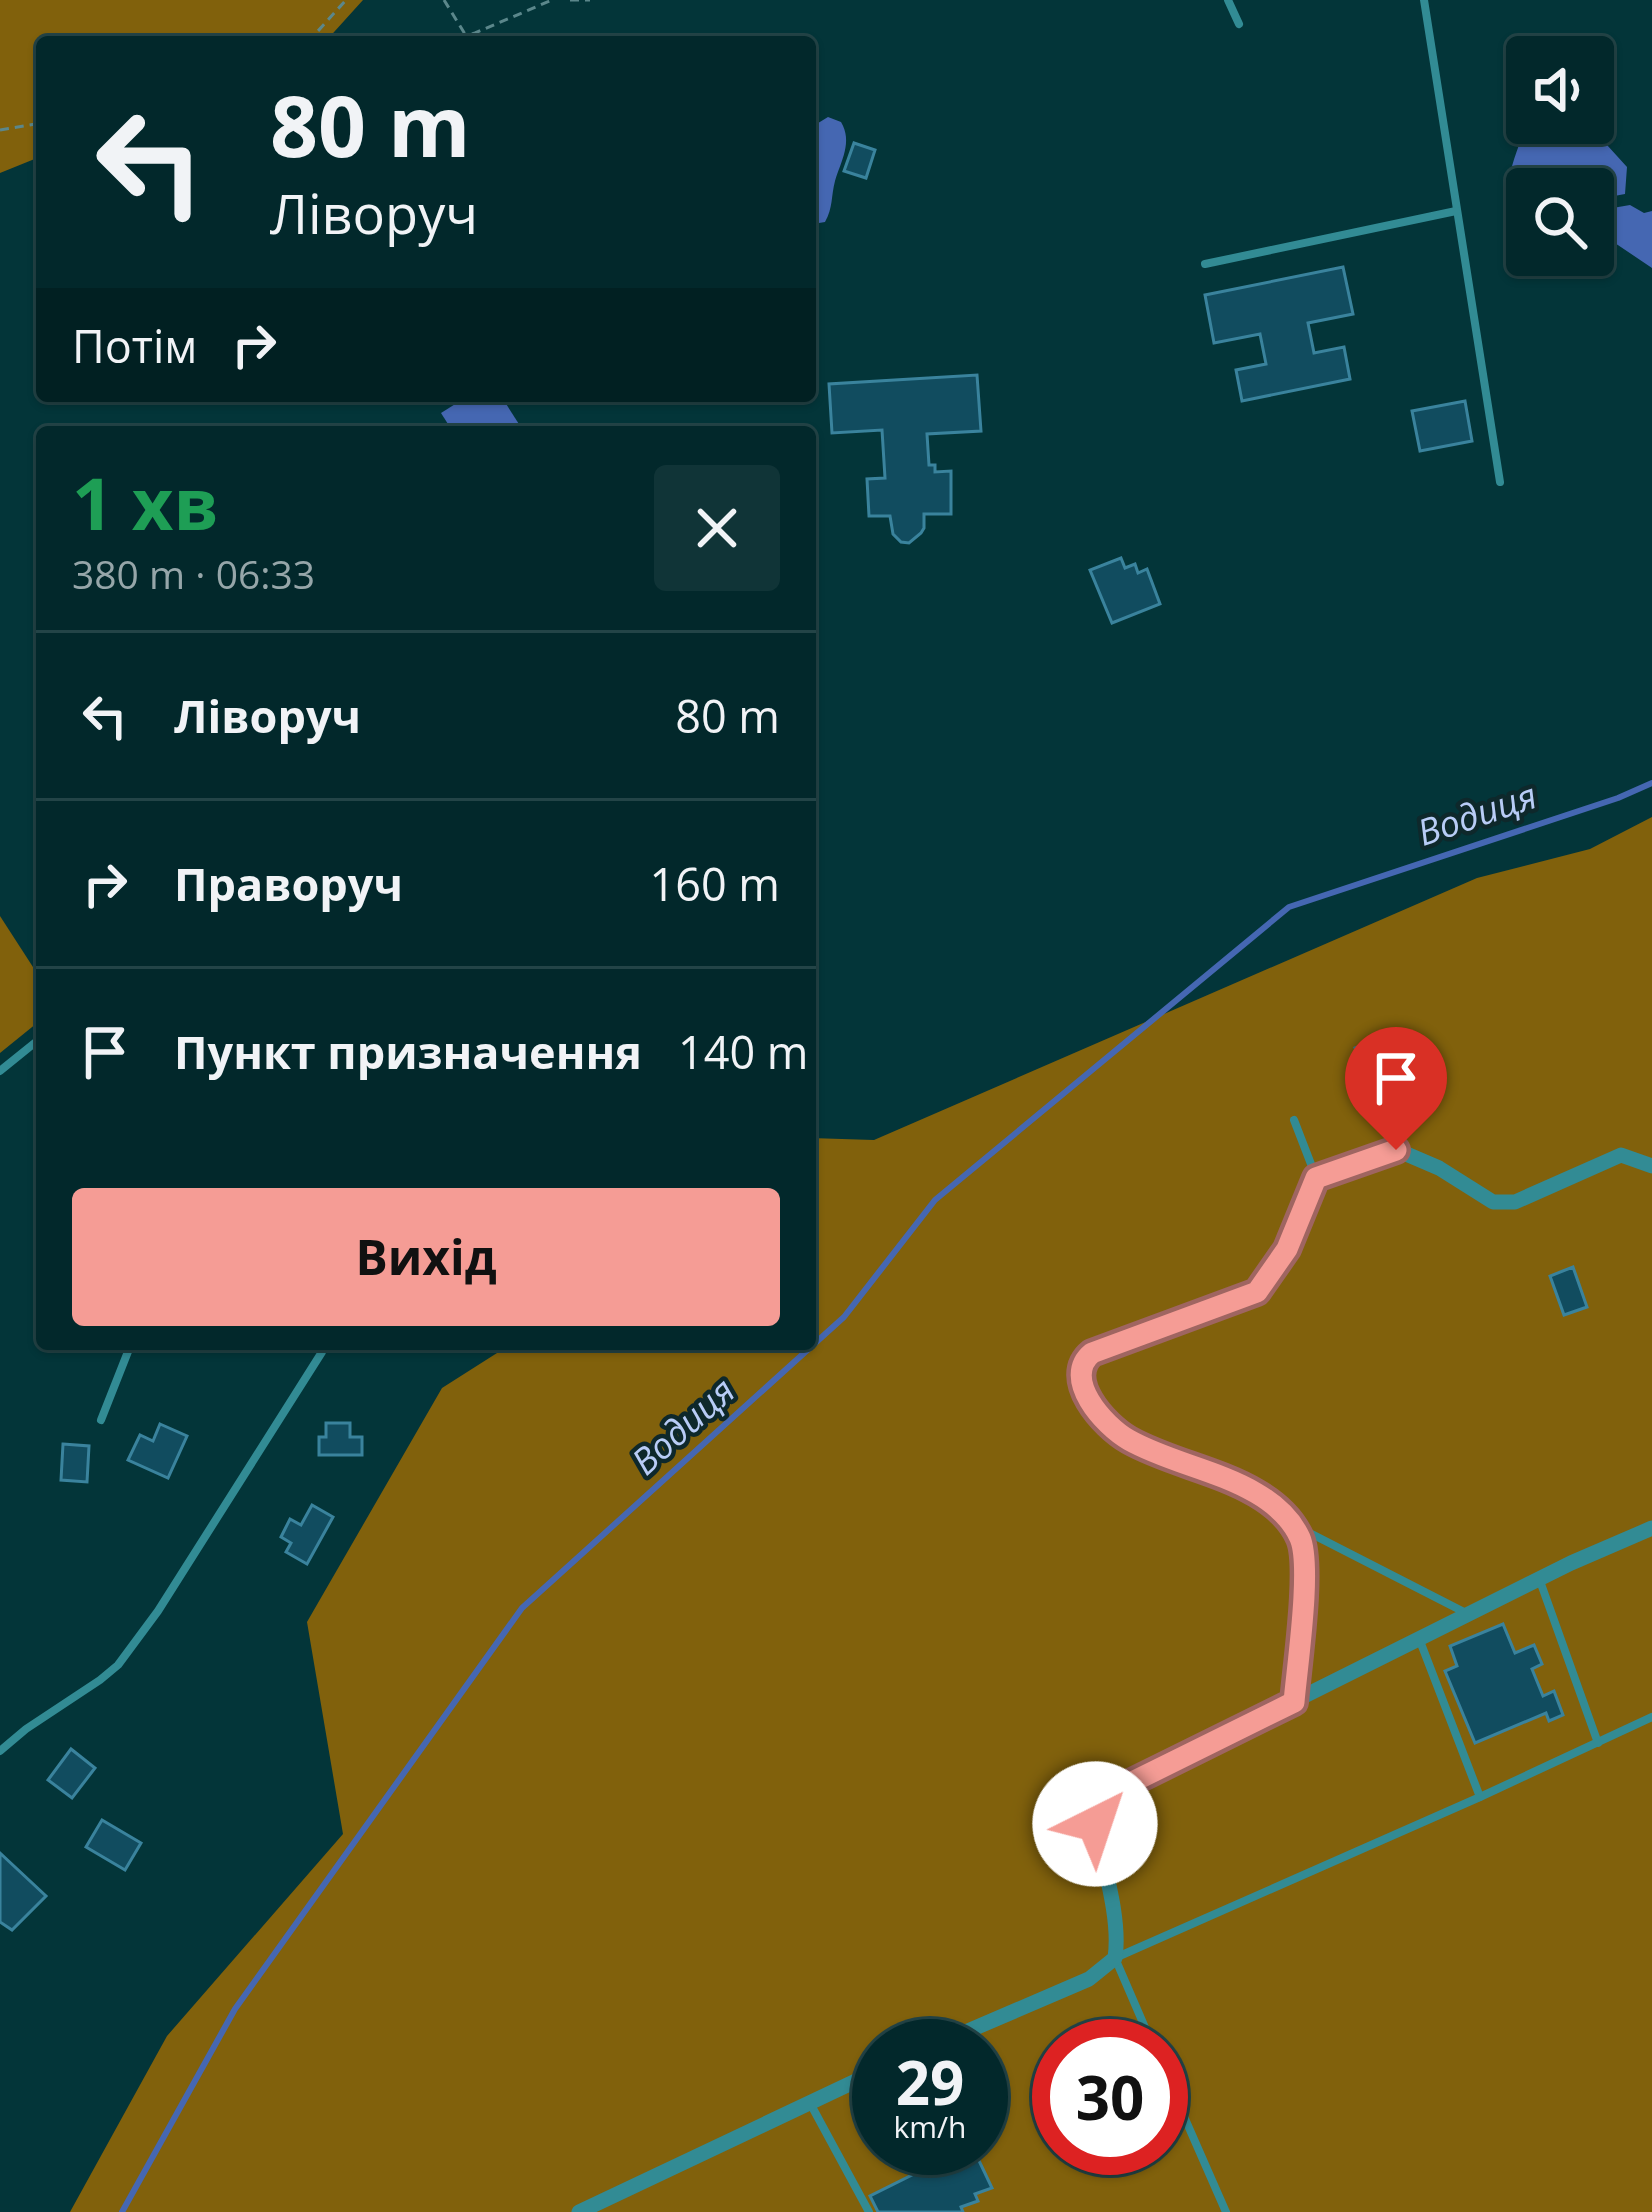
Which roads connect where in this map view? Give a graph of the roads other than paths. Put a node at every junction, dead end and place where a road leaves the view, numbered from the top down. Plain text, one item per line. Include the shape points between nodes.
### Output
1 (1228, 0) edge
2 (1424, 0) edge
3 (1239, 24) dead end
4 (1456, 211) junction
5 (1205, 264) dead end
6 (1500, 482) dead end
7 (36, 1042) edge
8 (0, 1071) edge
9 (1294, 1120) dead end
10 (1652, 1166) edge
11 (1316, 1178) junction
12 (129, 1350) edge
13 (322, 1350) edge
14 (101, 1420) dead end
15 (1292, 1524) junction
16 (1652, 1528) edge
17 (1539, 1579) junction
18 (1469, 1614) junction
19 (1420, 1639) junction
20 (1294, 1702) junction
21 (1652, 1717) edge
22 (1598, 1743) junction
23 (0, 1751) edge
24 (1480, 1797) junction
25 (1115, 1958) junction
26 (996, 2019) edge
27 (1142, 2019) edge
28 (852, 2082) edge
29 (809, 2102) junction
30 (1188, 2125) edge
31 (579, 2212) edge
32 (869, 2212) edge
33 (1226, 2212) edge

1 - 3 lane
2 - 4 lane
4 - 5 lane
4 - 6 lane
7 - 8 lane
9 - 11 lane
10 - 11 street via 1622,1156 1515,1202 1493,1202 1396,1150
11 - 15 lane via 1287,1249 1257,1292 1092,1353 1080,1370 1083,1391 1126,1439 1254,1491
12 - 14 lane
13 - 23 lane via 118,1665
15 - 18 lane
15 - 20 lane via 1306,1557
16 - 17 street
17 - 18 street
17 - 22 lane
18 - 19 street
19 - 20 street
19 - 24 lane
20 - 25 street via 1102,1802 1095,1824
21 - 22 lane
22 - 24 lane
24 - 25 lane
25 - 26 street via 1089,1979
25 - 27 lane
28 - 29 street
29 - 31 street
29 - 32 lane
30 - 33 lane

